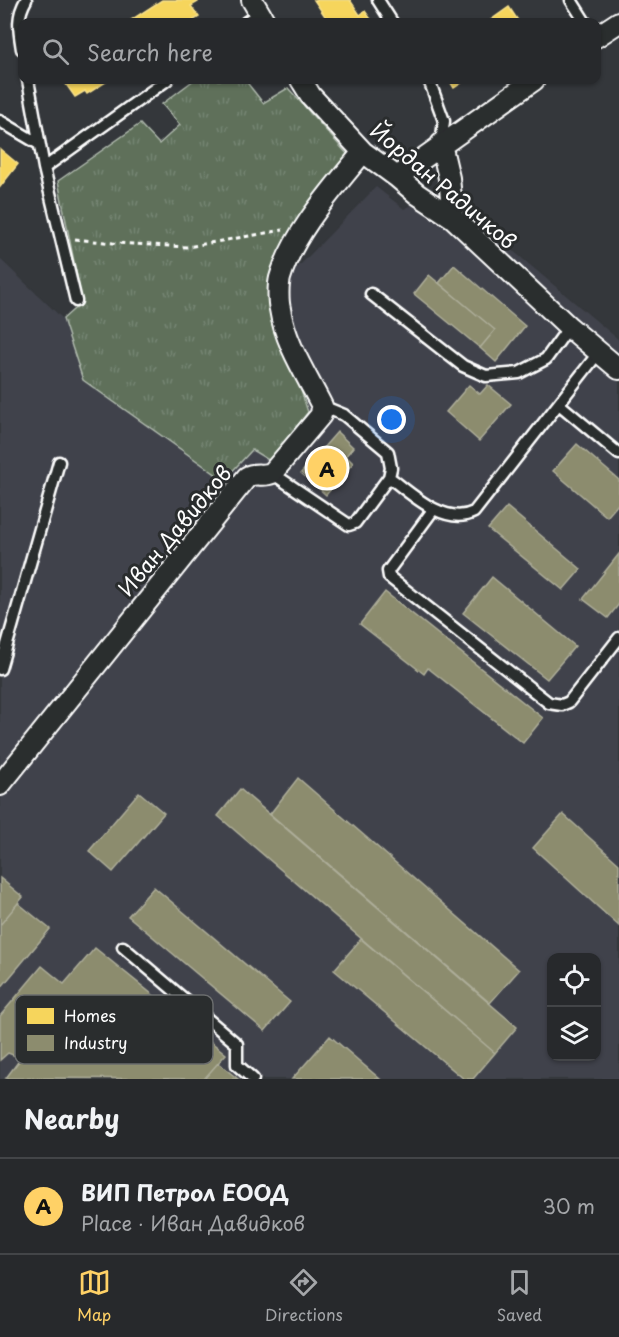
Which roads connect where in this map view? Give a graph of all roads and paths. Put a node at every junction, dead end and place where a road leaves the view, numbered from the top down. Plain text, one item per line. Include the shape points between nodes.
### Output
1 (26, 0) edge
2 (378, 0) edge
3 (571, 0) edge
4 (19, 18) edge
5 (389, 18) edge
6 (582, 18) edge
7 (619, 22) edge
8 (601, 34) edge
9 (29, 84) edge
10 (161, 84) edge
11 (304, 84) edge
12 (430, 84) edge
13 (528, 84) edge
14 (0, 121) edge
15 (39, 144) junction
16 (441, 144) junction
17 (363, 152) junction
18 (44, 168) junction
19 (398, 177) junction
20 (453, 218) junction
21 (286, 230) dead end
22 (62, 237) junction
23 (370, 294) dead end
24 (76, 301) dead end
25 (569, 327) junction
26 (599, 352) junction
27 (619, 369) edge
28 (559, 404) junction
29 (322, 406) junction
30 (619, 454) edge
31 (59, 462) dead end
32 (272, 473) junction
33 (388, 477) junction
34 (433, 510) junction
35 (619, 638) edge
36 (0, 669) edge
37 (0, 785) edge
38 (123, 947) dead end
39 (179, 995) edge
40 (213, 1024) edge
41 (253, 1079) edge

1 - 4 lane
2 - 5 lane
3 - 6 lane
7 - 8 street
9 - 15 lane
10 - 18 lane
11 - 17 street, Йордан Радичков
12 - 16 lane via 444,122
13 - 16 street
14 - 15 lane
15 - 18 lane
16 - 19 street
16 - 20 street
17 - 19 street, Йордан Радичков
17 - 29 street via 314,215 279,279 280,309 290,343
18 - 22 lane
19 - 20 street, Йордан Радичков
20 - 25 street, Йордан Радичков
21 - 22 path via 187,247
22 - 24 lane
23 - 25 lane via 463,366 486,376 519,374 546,359
25 - 26 street, Йордан Радичков
26 - 27 street, Йордан Радичков
26 - 28 lane
28 - 30 lane
28 - 34 lane via 474,512 460,516
29 - 32 street via 316,422
29 - 33 lane via 345,415 388,452
31 - 36 lane
32 - 33 lane via 349,525 355,523
32 - 37 street, Иван Давидков via 247,477
33 - 34 lane
34 - 35 lane via 388,571 388,578 549,703 569,702
38 - 39 lane
40 - 41 lane via 237,1044 237,1065

